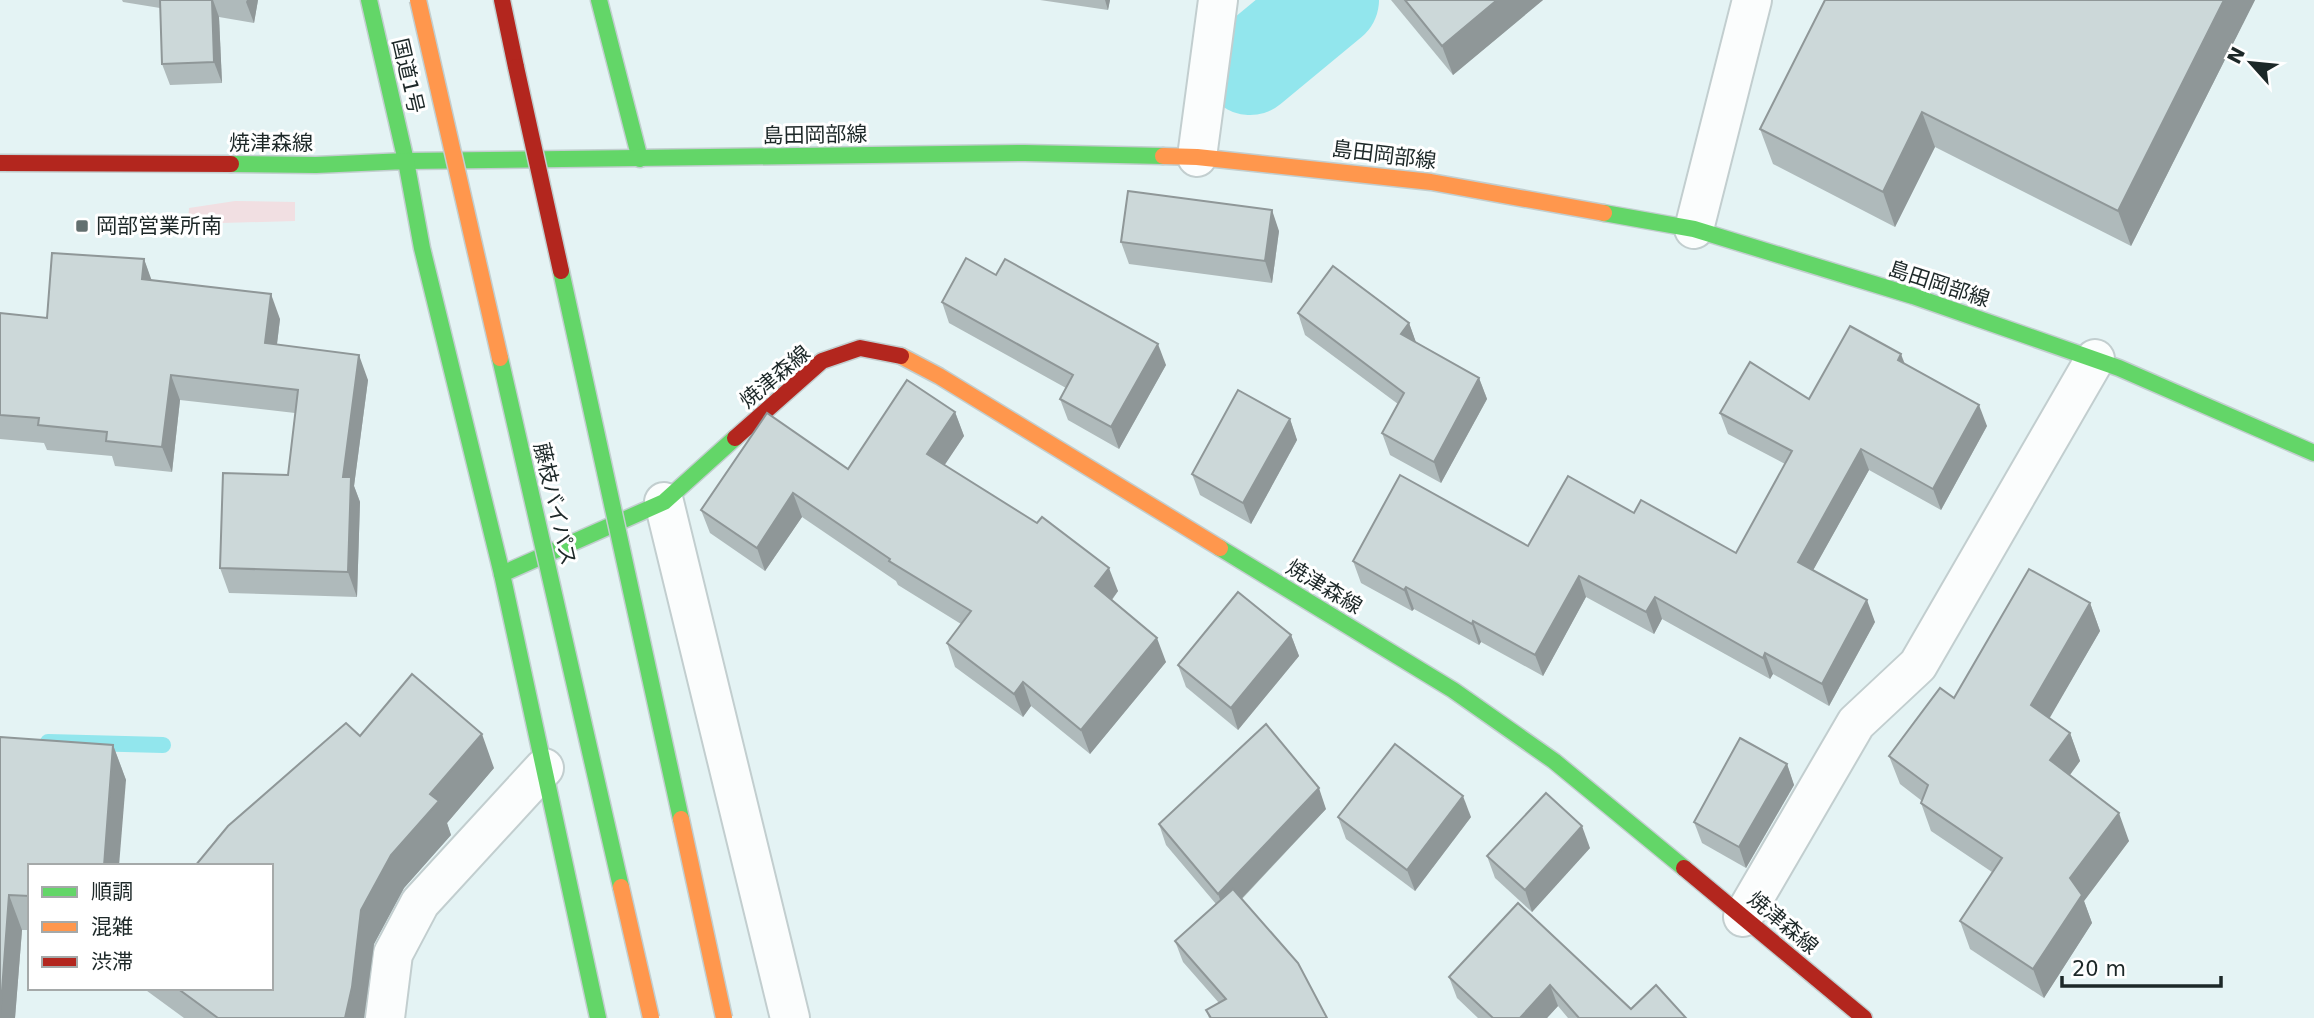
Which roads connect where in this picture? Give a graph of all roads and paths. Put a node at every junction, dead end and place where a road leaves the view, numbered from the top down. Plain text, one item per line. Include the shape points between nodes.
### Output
1 (369, 0) edge
2 (418, 0) edge
3 (502, 0) edge
4 (599, 0) edge
5 (1218, 0) edge
6 (1752, 0) edge
7 (1197, 157) junction
8 (640, 159) junction
9 (406, 161) junction
10 (0, 163) edge
11 (1693, 229) junction
12 (2095, 359) junction
13 (2314, 453) edge
14 (664, 502) junction
15 (502, 574) junction
16 (544, 768) junction
17 (1743, 917) junction
18 (385, 1018) edge
19 (598, 1018) edge
20 (651, 1018) edge
21 (724, 1018) edge
22 (790, 1018) edge
23 (1864, 1018) edge

1 - 9 main road, 国道1号
2 - 20 main road, 藤枝バイパス, bridge
3 - 21 main road, bridge
4 - 8 main road
5 - 7 street
6 - 11 street
7 - 8 main road, 島田岡部線 via 1025,153
7 - 11 main road, 島田岡部線 via 1431,182
8 - 9 main road, 島田岡部線
9 - 10 main road, 焼津森線 via 316,165
9 - 15 main road via 422,248
11 - 12 main road, 島田岡部線 via 1913,296
12 - 13 main road, 島田岡部線
12 - 17 street via 1918,665 1856,723
14 - 15 main road, 焼津森線
14 - 17 main road, 焼津森線 via 822,361 860,348 900,356 1453,690 1554,761
14 - 22 street
15 - 16 main road
16 - 18 street via 420,903 393,954
16 - 19 main road
17 - 23 main road, 焼津森線

